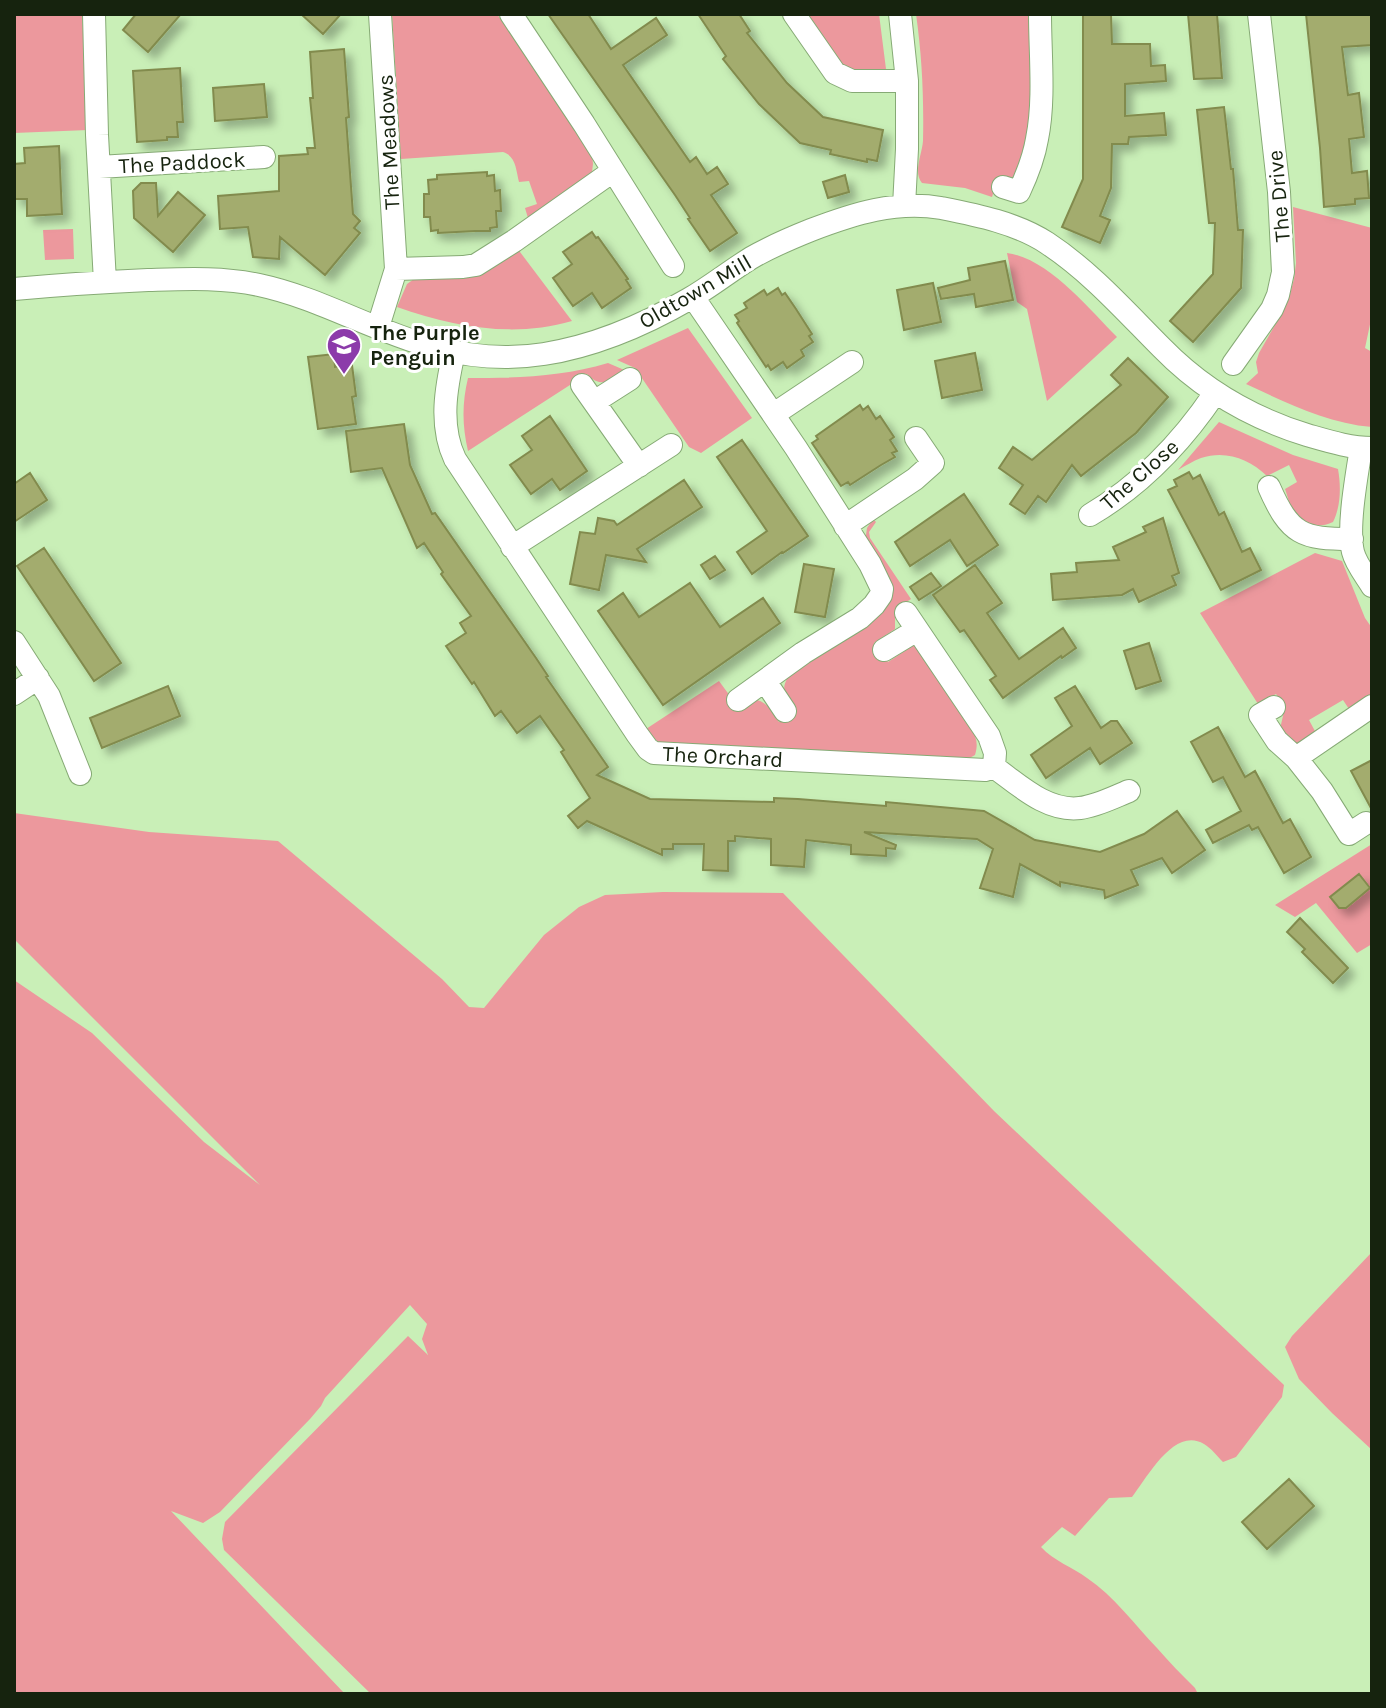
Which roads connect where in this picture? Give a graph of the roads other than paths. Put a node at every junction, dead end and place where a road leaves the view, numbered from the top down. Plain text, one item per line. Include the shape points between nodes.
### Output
1 (94, 14) edge
2 (380, 14) edge
3 (511, 14) edge
4 (794, 14) edge
5 (900, 14) edge
6 (1040, 14) edge
7 (1259, 14) edge
8 (907, 81) junction
9 (264, 157) dead end
10 (99, 167) junction
11 (613, 171) junction
12 (1003, 187) dead end
13 (904, 206) junction
14 (673, 266) dead end
15 (396, 269) junction
16 (105, 282) junction
17 (14, 289) edge
18 (693, 297) junction
19 (378, 327) junction
20 (454, 352) junction
21 (852, 362) dead end
22 (1233, 364) dead end
23 (630, 379) dead end
24 (1215, 393) junction
25 (774, 414) junction
26 (916, 438) dead end
27 (671, 445) dead end
28 (1366, 448) edge
29 (639, 466) junction
30 (1269, 487) dead end
31 (1090, 515) dead end
32 (845, 526) junction
33 (1352, 539) junction
34 (512, 547) junction
35 (1372, 586) edge
36 (14, 642) edge
37 (884, 650) dead end
38 (38, 678) junction
39 (765, 681) junction
40 (14, 694) edge
41 (738, 700) dead end
42 (1372, 706) edge
43 (1274, 707) dead end
44 (785, 711) dead end
45 (1296, 758) junction
46 (994, 767) junction
47 (80, 774) dead end
48 (1129, 791) dead end
49 (1366, 823) dead end

1 - 10 street, The Paddock
2 - 15 street, The Meadows
3 - 11 street
4 - 8 street via 835,73 852,81
5 - 8 street
6 - 12 street via 1038,137 1019,192
7 - 22 street, The Drive via 1283,272 1272,309
8 - 13 street
9 - 10 street, The Paddock
10 - 16 street, The Paddock
11 - 14 street
11 - 15 street via 476,265
13 - 18 street, Oldtown Mill via 851,215 802,233
13 - 24 street, Oldtown Mill via 936,207 990,220 1046,242
15 - 19 street, The Meadows
16 - 17 street, Oldtown Mill
16 - 19 street, Oldtown Mill via 245,282 314,301
18 - 20 street, Oldtown Mill via 622,332 557,352 494,357
18 - 25 street
19 - 20 street, Oldtown Mill
20 - 34 street, The Orchard via 445,409 450,449
21 - 25 street
23 - 29 street via 588,393
24 - 28 street, Oldtown Mill via 1275,424
24 - 31 street, The Close via 1162,460
25 - 32 street
26 - 32 street via 933,463
27 - 29 street
28 - 33 street via 1355,493
29 - 34 street
30 - 33 street via 1298,531 1316,538
32 - 39 street via 881,584 881,595 860,618
33 - 35 street via 1353,553
34 - 46 street, The Orchard via 654,753
36 - 38 street
37 - 46 street via 912,622 989,736
38 - 40 street
38 - 47 street
39 - 41 street
39 - 44 street
42 - 45 street
43 - 45 street via 1260,715
45 - 49 street via 1349,834
46 - 48 street via 1058,806 1091,806

